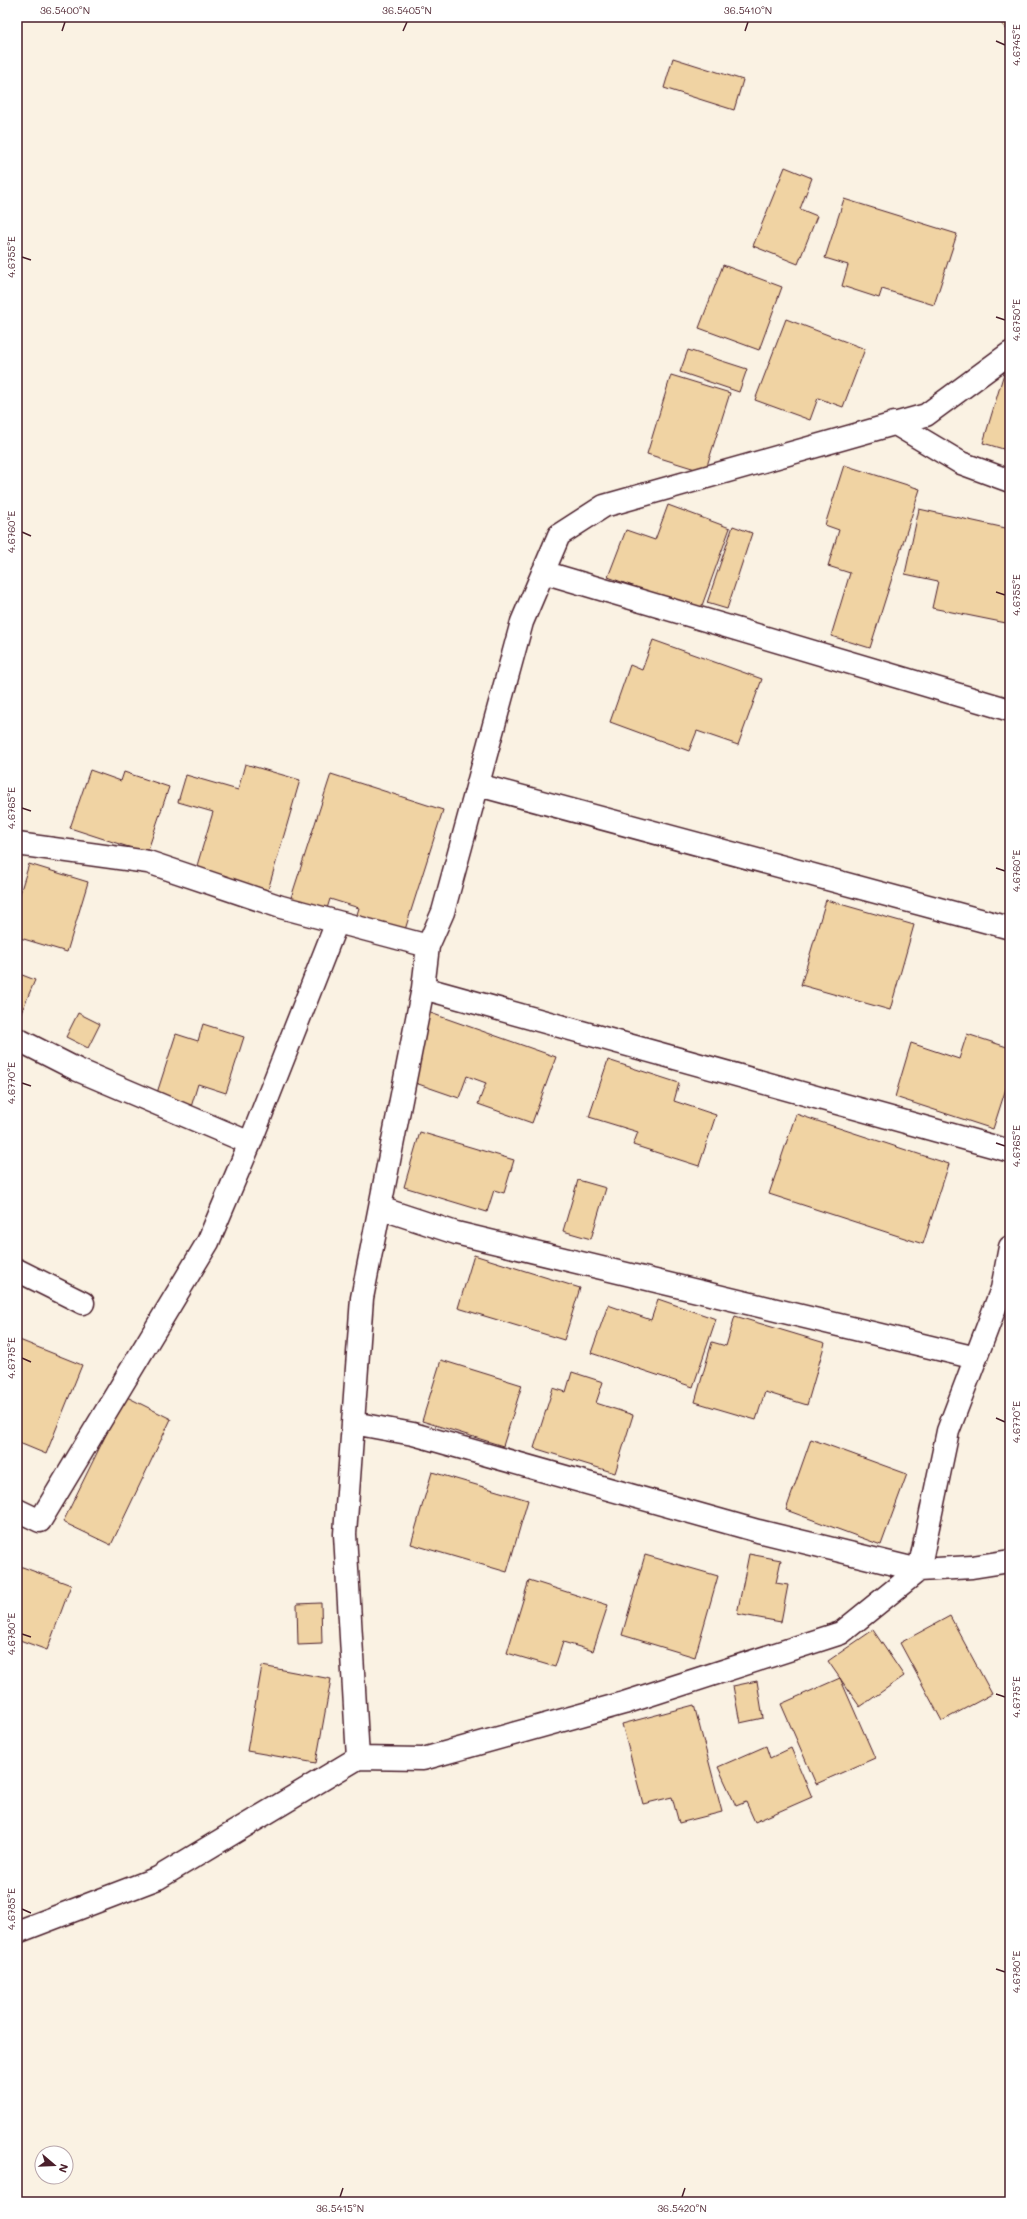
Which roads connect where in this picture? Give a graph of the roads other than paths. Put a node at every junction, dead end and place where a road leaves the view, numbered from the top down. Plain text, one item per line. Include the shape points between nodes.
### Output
1 (1010, 353) edge
2 (894, 423) junction
3 (1010, 481) edge
4 (544, 572) junction
5 (1010, 710) edge
6 (478, 785) junction
7 (17, 844) edge
8 (337, 922) junction
9 (1010, 928) edge
10 (428, 946) junction
11 (423, 988) junction
12 (17, 1039) edge
13 (250, 1143) junction
14 (1010, 1151) edge
15 (380, 1208) junction
16 (1010, 1247) edge
17 (17, 1270) edge
18 (83, 1303) dead end
19 (976, 1358) junction
20 (354, 1423) junction
21 (17, 1510) edge
22 (1010, 1561) edge
23 (919, 1570) junction
24 (358, 1758) junction
25 (17, 1932) edge

1 - 2 street via 926,415
2 - 3 street via 961,463
2 - 4 street via 604,506 559,535
4 - 5 street
4 - 6 street via 522,622
6 - 9 street
6 - 10 street via 443,912
7 - 8 street via 148,862 281,907
8 - 10 street
8 - 13 street
10 - 11 street
11 - 14 street
11 - 15 street
12 - 13 street via 78,1070
13 - 21 street via 208,1242 40,1521
15 - 19 street via 456,1233
15 - 20 street via 362,1298
16 - 19 street via 1002,1289
17 - 18 street
19 - 23 street via 948,1431
20 - 23 street via 413,1434 758,1531
20 - 24 street via 345,1534
22 - 23 street via 972,1567
23 - 24 street via 841,1633 624,1703 423,1759
24 - 25 street via 158,1878

